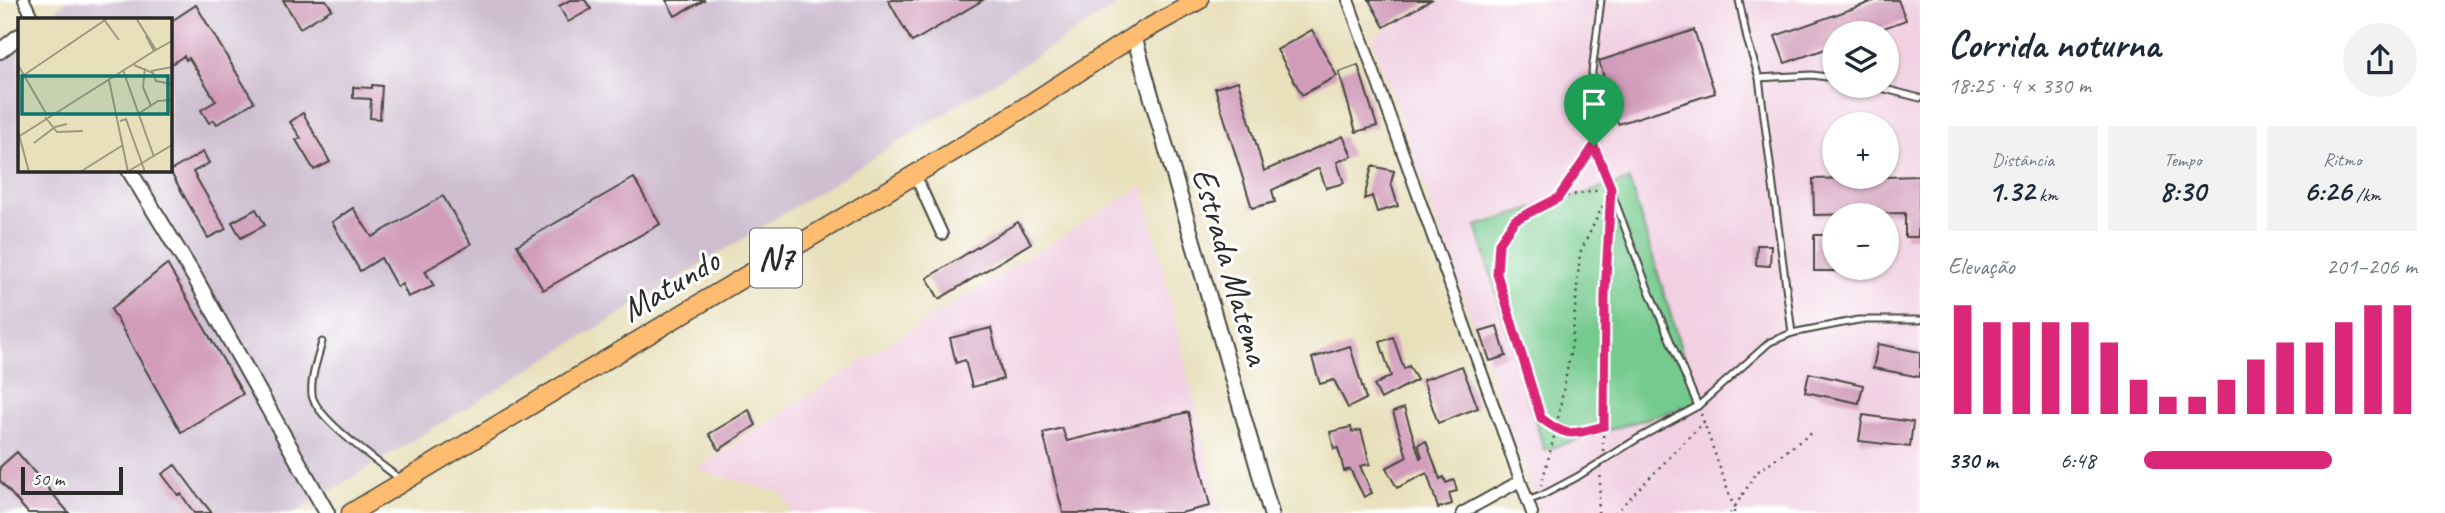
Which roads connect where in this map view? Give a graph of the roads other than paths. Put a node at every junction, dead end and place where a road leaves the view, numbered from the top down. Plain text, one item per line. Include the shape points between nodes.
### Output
1 (24, 0) edge
2 (1199, 0) edge
3 (1348, 0) edge
4 (1601, 0) edge
5 (1739, 0) edge
6 (33, 18) edge
7 (1134, 36) junction
8 (18, 37) edge
9 (0, 51) edge
10 (1822, 76) edge
11 (1759, 78) junction
12 (1899, 93) edge
13 (1920, 98) edge
14 (130, 172) edge
15 (915, 175) junction
16 (942, 234) dead end
17 (1920, 320) edge
18 (1792, 333) junction
19 (322, 342) dead end
20 (1698, 406) junction
21 (1520, 481) junction
22 (403, 482) junction
23 (1533, 499) junction
24 (327, 513) edge
25 (351, 513) edge
26 (1271, 513) edge
27 (1462, 513) edge
28 (1532, 513) edge

1 - 6 street
2 - 7 main road, Matundo / N7
3 - 21 street
4 - 20 lane via 1592,72 1594,146
5 - 11 lane
7 - 15 main road, Matundo / N7
7 - 26 street, Estrada Matema
8 - 9 street
10 - 11 lane
11 - 18 lane
12 - 13 lane
14 - 24 street
15 - 16 street
15 - 22 main road, Matundo / N7
17 - 18 lane via 1858,320
18 - 20 lane via 1770,342
19 - 22 lane via 312,396 328,421
20 - 23 lane
21 - 23 street
21 - 27 street
22 - 25 main road, Matundo / N7
23 - 28 street

